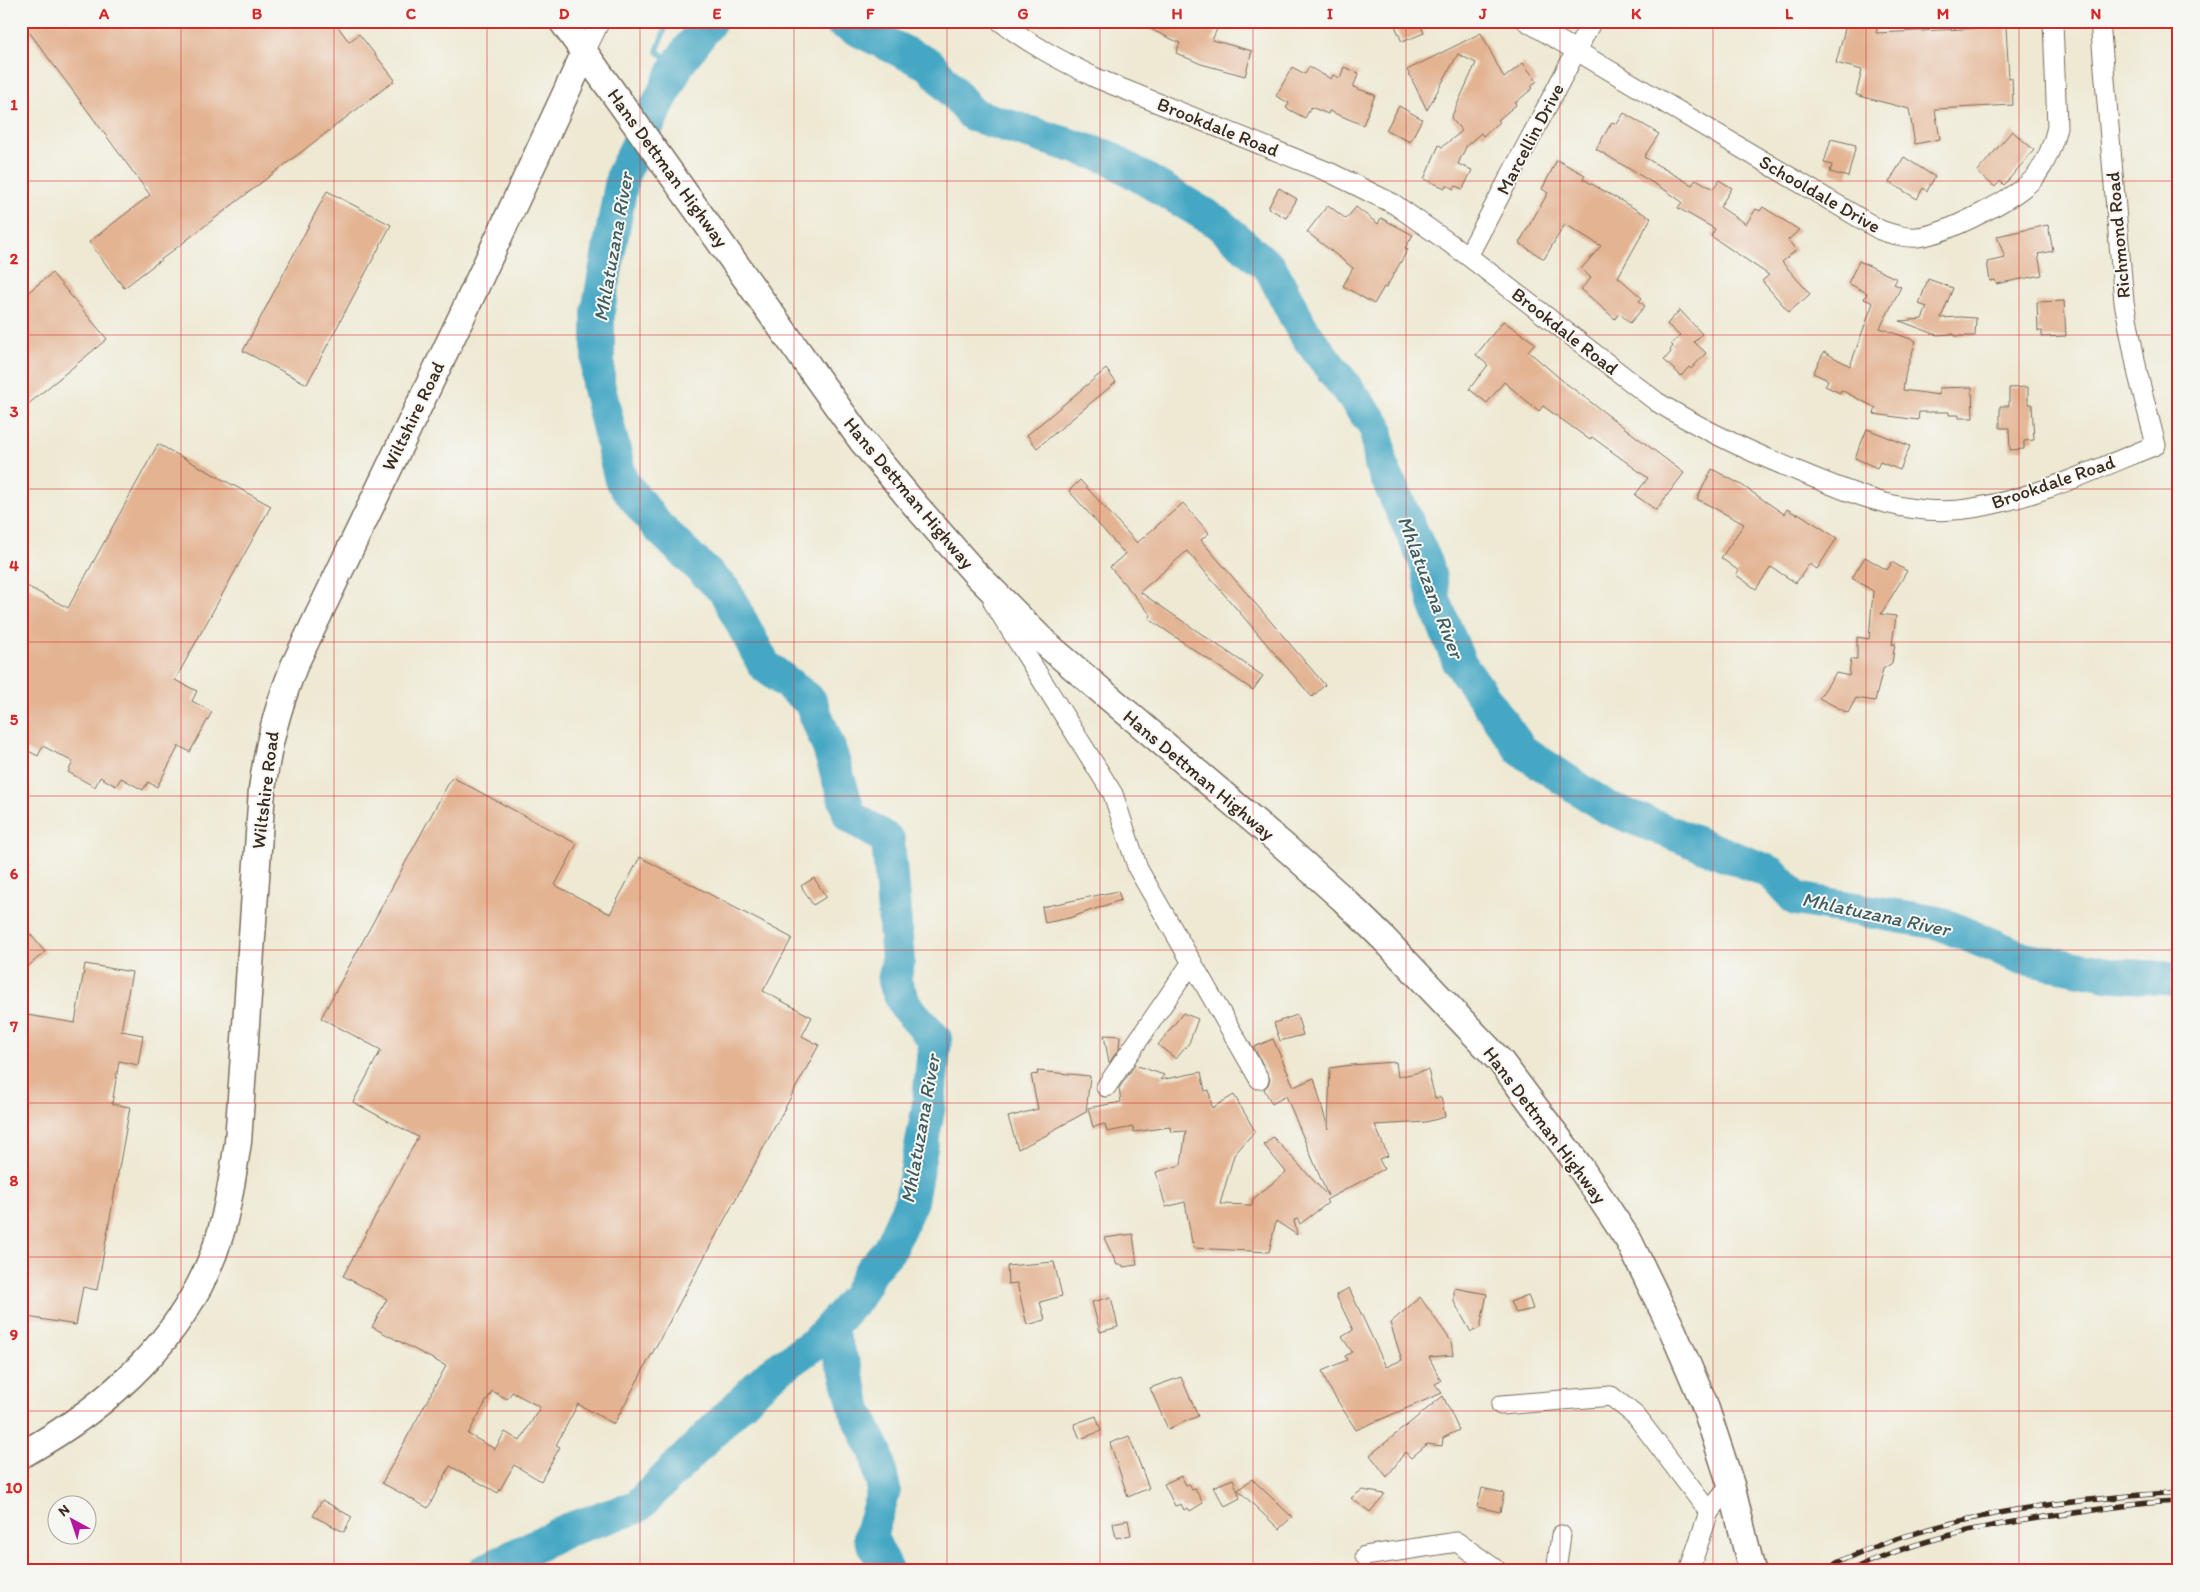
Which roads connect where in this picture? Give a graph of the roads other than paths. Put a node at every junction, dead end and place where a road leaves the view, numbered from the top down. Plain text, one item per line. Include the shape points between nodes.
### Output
1 (562, 21) edge
2 (600, 21) edge
3 (1000, 21) edge
4 (1526, 21) edge
5 (1592, 21) edge
6 (2053, 21) edge
7 (2100, 21) edge
8 (1576, 51) junction
9 (584, 54) junction
10 (1468, 256) junction
11 (2156, 445) joint
12 (975, 573) junction
13 (1192, 962) junction
14 (1259, 1079) dead end
15 (1106, 1088) dead end
16 (1501, 1405) dead end
17 (21, 1455) edge
18 (1731, 1485) junction
19 (1709, 1512) junction
20 (1561, 1535) dead end
21 (1365, 1556) dead end
22 (1749, 1562) edge
23 (1498, 1571) edge
24 (1556, 1571) edge
25 (1689, 1571) edge

1 - 9 street, Hans Dettman Highway
2 - 9 street, Wiltshire Road
3 - 10 street, Brookdale Road via 1060,60 1096,78 1331,174 1394,204
4 - 8 street, Schooldale Drive
5 - 8 street, Marcellin Drive
6 - 8 street, Schooldale Drive via 2057,127 2054,144 2045,162 2035,177 2016,192 1944,231 1917,237 1880,230
7 - 11 street, Richmond Road via 2124,302
8 - 10 street, Marcellin Drive
9 - 12 street, Hans Dettman Highway via 862,441
9 - 17 street, Wiltshire Road via 294,666 276,712 266,753 262,790 238,1142 220,1236 204,1277 157,1350 127,1381 87,1414
10 - 11 street, Brookdale Road via 1658,402 1689,422 1785,466 1887,504 1924,510 1970,509 2003,502
12 - 13 street via 1113,794 1138,869
12 - 18 street, Hans Dettman Highway via 1052,649 1343,899 1501,1062 1580,1167 1629,1241 1704,1403
13 - 14 street
13 - 15 street
16 - 19 street via 1611,1396 1636,1416
18 - 19 street
18 - 22 street, Hans Dettman Highway
19 - 25 street
20 - 24 street
21 - 23 street via 1457,1542

